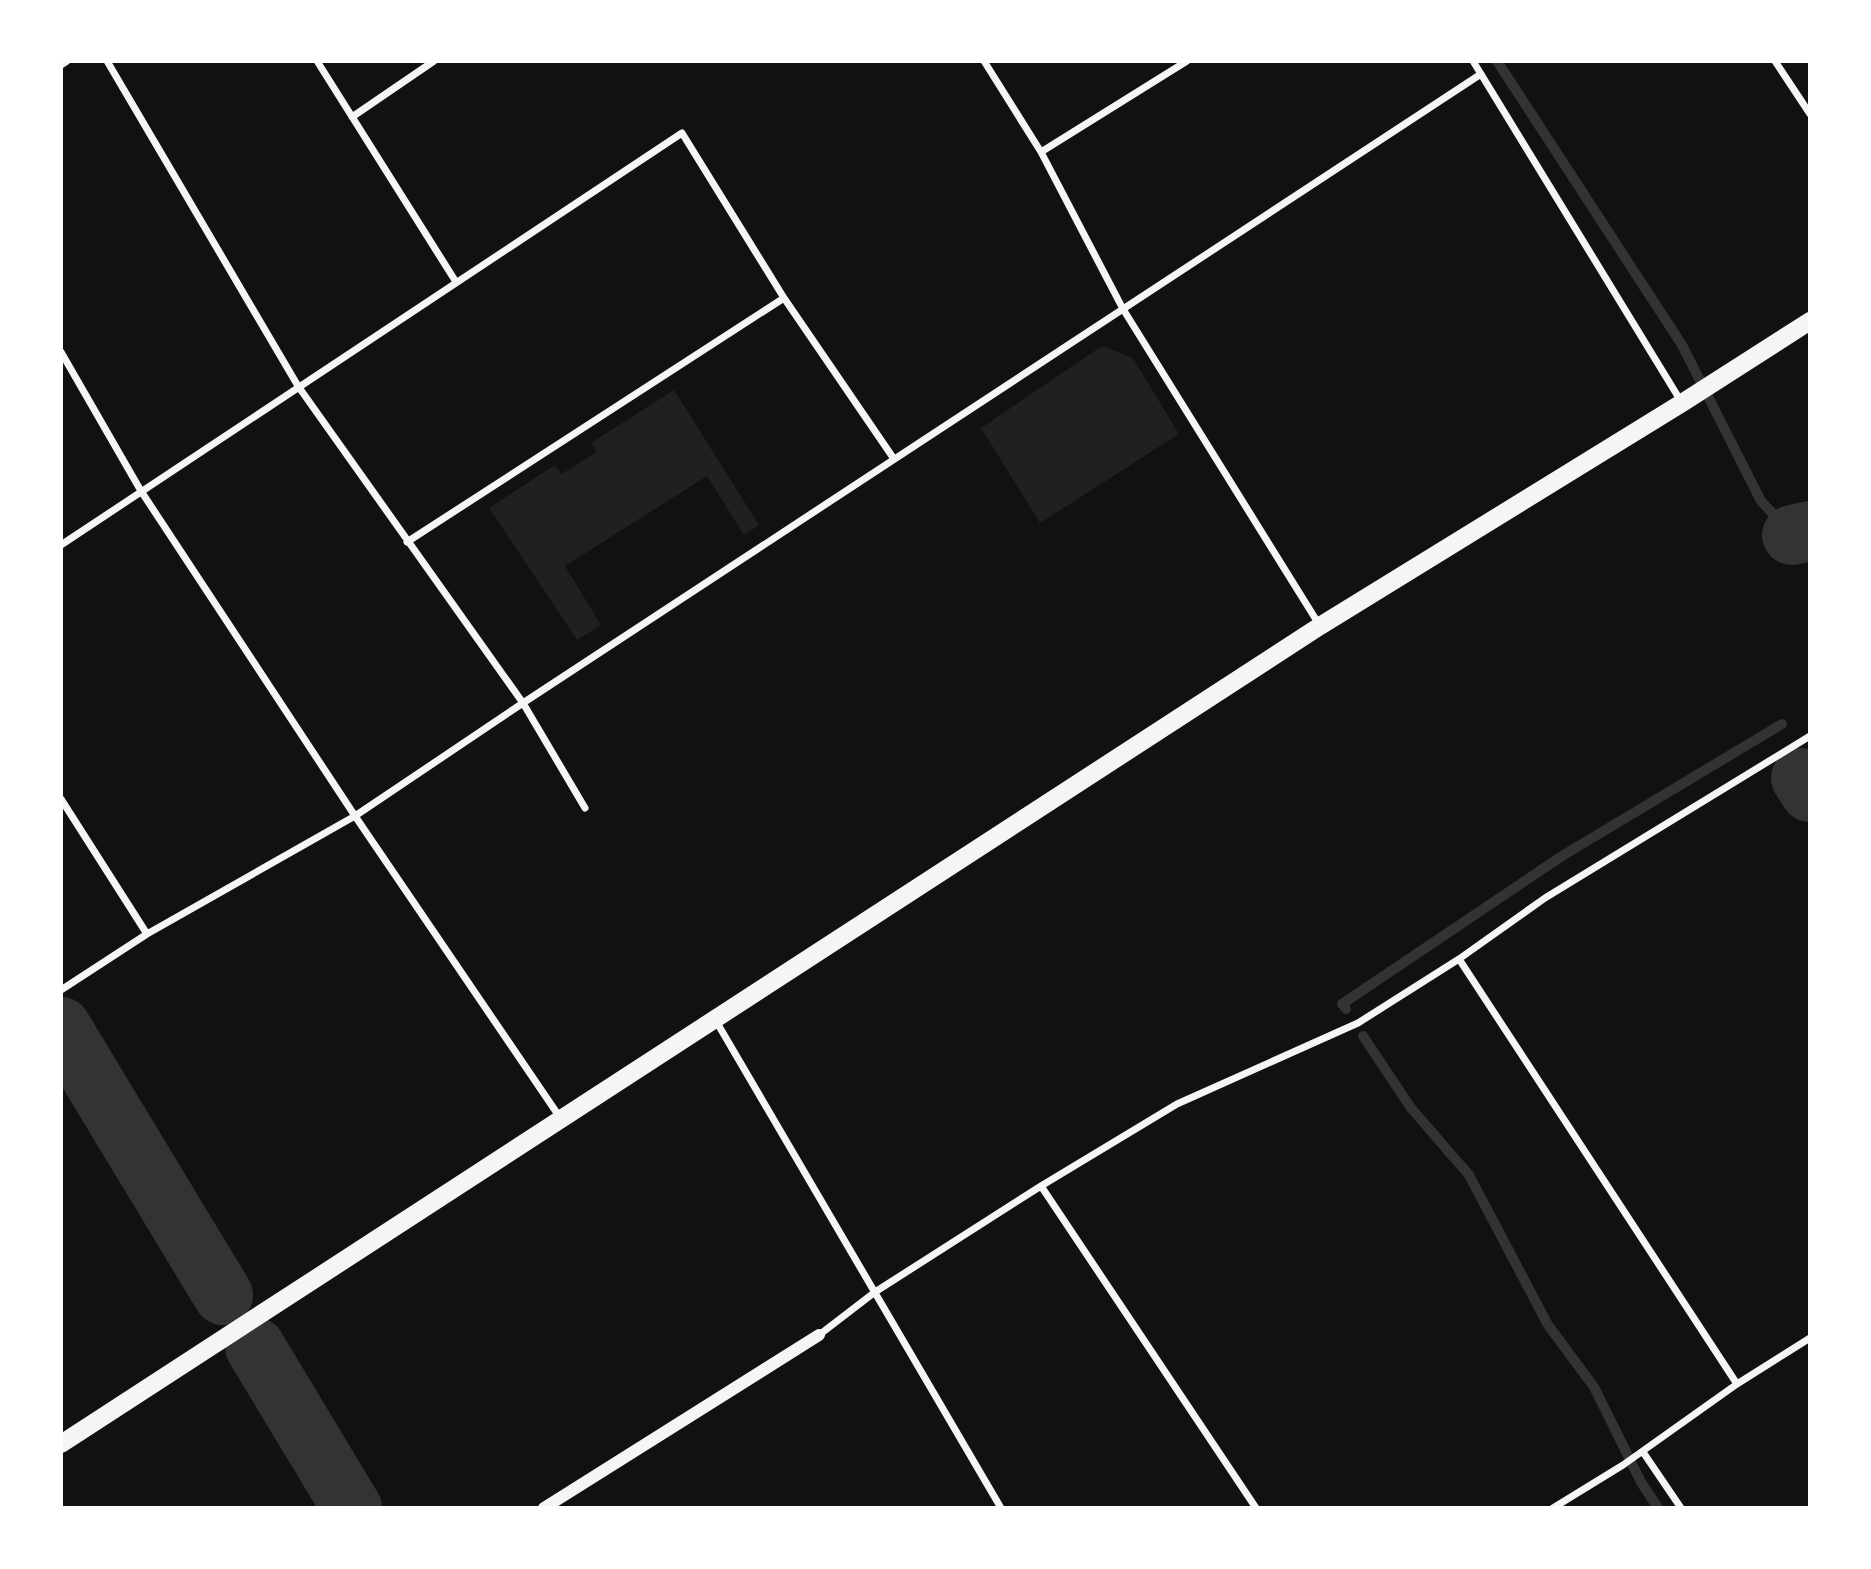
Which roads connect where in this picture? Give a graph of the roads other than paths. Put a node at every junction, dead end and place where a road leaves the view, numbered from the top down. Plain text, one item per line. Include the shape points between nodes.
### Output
1 (67, 61) edge
2 (107, 61) edge
3 (317, 61) edge
4 (434, 61) edge
5 (984, 61) edge
6 (1187, 61) edge
7 (1473, 61) edge
8 (1775, 61) edge
9 (61, 65) edge
10 (1481, 74) junction
11 (1810, 114) edge
12 (352, 117) junction
13 (1041, 152) junction
14 (456, 282) junction
15 (784, 298) junction
16 (1123, 309) junction
17 (1810, 321) edge
18 (61, 352) edge
19 (298, 386) junction
20 (1682, 403) junction
21 (894, 459) junction
22 (141, 491) junction
23 (407, 542) junction
24 (61, 545) edge
25 (1320, 626) junction
26 (523, 703) junction
27 (1810, 736) edge
28 (61, 799) edge
29 (585, 808) dead end
30 (355, 816) junction
31 (147, 934) junction
32 (1460, 959) junction
33 (61, 990) edge
34 (716, 1020) junction
35 (561, 1119) junction
36 (1041, 1186) junction
37 (874, 1292) junction
38 (819, 1335) joint
39 (1810, 1338) edge
40 (1737, 1384) junction
41 (61, 1444) edge
42 (1640, 1454) junction
43 (544, 1508) edge
44 (1001, 1508) edge
45 (1256, 1508) edge
46 (1553, 1508) edge
47 (1681, 1508) edge

1 - 9 street
2 - 19 street
3 - 12 street
4 - 12 street
5 - 13 street
6 - 13 street
7 - 10 street
8 - 11 street
10 - 16 street
10 - 20 street
12 - 14 street
13 - 16 street
14 - 15 street via 682,133
14 - 19 street
15 - 21 street
15 - 23 street
16 - 21 street
16 - 25 street
17 - 20 main road
18 - 22 street
19 - 22 street
19 - 23 street
20 - 25 main road
21 - 26 street
22 - 24 street
22 - 30 street
23 - 26 street
25 - 34 main road
26 - 29 street
26 - 30 street
27 - 32 street via 1545,898
28 - 31 street
30 - 31 street
30 - 35 street
31 - 33 street
32 - 36 street via 1358,1023 1177,1104
32 - 40 street
34 - 35 main road
34 - 37 street
35 - 41 main road
36 - 37 street
36 - 45 street
37 - 38 street
37 - 44 street
38 - 43 street
39 - 40 street
40 - 42 street
42 - 46 street
42 - 47 street

